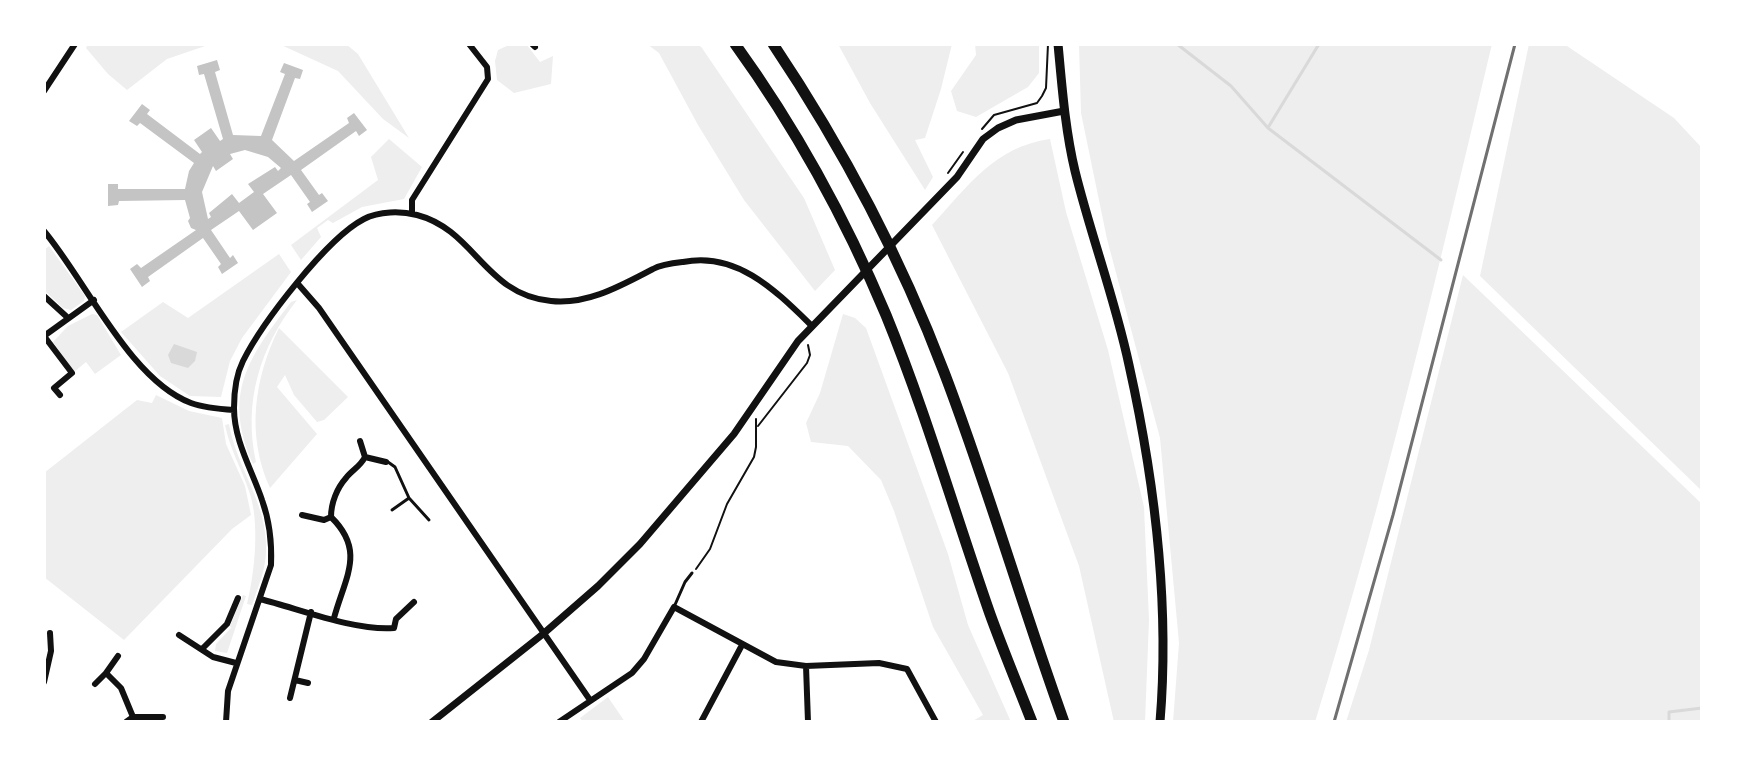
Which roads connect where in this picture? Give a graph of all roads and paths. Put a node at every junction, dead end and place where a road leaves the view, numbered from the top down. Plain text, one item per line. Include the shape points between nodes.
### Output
1 (75, 44) edge
2 (481, 44) edge
3 (735, 44) edge
4 (773, 44) edge
5 (1048, 44) edge
6 (1058, 44) edge
7 (471, 47) edge
8 (44, 91) edge
9 (1064, 111) junction
10 (978, 132) dead end
11 (412, 214) junction
12 (44, 231) edge
13 (298, 284) junction
14 (44, 296) edge
15 (94, 300) junction
16 (67, 317) junction
17 (812, 326) junction
18 (44, 336) edge
19 (808, 345) dead end
20 (60, 395) dead end
21 (752, 407) junction
22 (234, 410) junction
23 (757, 427) junction
24 (360, 441) dead end
25 (365, 457) junction
26 (386, 462) joint
27 (409, 498) junction
28 (392, 510) dead end
29 (302, 515) dead end
30 (331, 517) junction
31 (429, 520) dead end
32 (692, 573) joint
33 (238, 598) dead end
34 (260, 599) junction
35 (414, 602) dead end
36 (674, 607) junction
37 (311, 612) junction
38 (334, 618) junction
39 (394, 628) junction
40 (50, 633) dead end
41 (543, 634) junction
42 (179, 635) dead end
43 (401, 635) dead end
44 (742, 645) junction
45 (202, 649) junction
46 (51, 651) junction
47 (63, 654) dead end
48 (118, 656) dead end
49 (236, 663) junction
50 (806, 666) junction
51 (106, 673) junction
52 (295, 680) junction
53 (44, 682) edge
54 (308, 683) dead end
55 (95, 684) dead end
56 (290, 698) dead end
57 (590, 700) junction
58 (163, 717) dead end
59 (129, 720) edge
60 (226, 722) edge
61 (432, 722) edge
62 (559, 722) edge
63 (701, 722) edge
64 (808, 722) edge
65 (936, 722) edge
66 (1032, 722) edge
67 (1064, 722) edge
68 (1160, 722) edge

1 - 8 street
2 - 7 street
3 - 66 highway via 802,148 885,313
4 - 67 highway via 843,155 912,295 945,374
5 - 10 path via 1046,88 1037,103 994,115
6 - 9 main road
7 - 11 street via 487,67 488,79 412,200
9 - 17 street via 1016,120 983,139 951,183
9 - 68 main road via 1074,167 1129,363 1152,484 1163,604
11 - 13 street via 366,218 344,231
11 - 17 street via 449,228 488,272 520,294 551,301 582,299 658,266 716,261 760,278
12 - 15 street
13 - 22 street via 242,364
13 - 41 street
14 - 16 street
15 - 16 street
15 - 22 street via 124,346 156,381 187,402
16 - 18 street
17 - 21 street
18 - 20 street via 72,373 54,388
19 - 23 path via 807,363
21 - 23 path
21 - 41 street via 640,544
22 - 34 street via 271,532 271,565
23 - 32 path via 754,457 727,504 710,549
24 - 25 street
25 - 26 street
25 - 30 street via 345,478
26 - 27 lane via 395,467
27 - 28 lane
27 - 31 lane
29 - 30 street
30 - 38 street via 352,545
32 - 36 lane
33 - 45 street via 227,624
34 - 37 street
34 - 49 street
35 - 39 street
36 - 44 street
36 - 57 street via 632,673
37 - 38 street
37 - 52 street
38 - 39 street
39 - 43 street
40 - 46 street
41 - 57 street
41 - 61 street
42 - 45 street
44 - 50 street via 776,662
44 - 63 street
45 - 49 street
46 - 47 street
46 - 53 street
48 - 51 street
49 - 60 street
50 - 64 street
50 - 65 street via 879,663 907,669
51 - 55 street
51 - 59 street via 121,688
52 - 54 street
52 - 56 street
57 - 62 street
58 - 59 street

